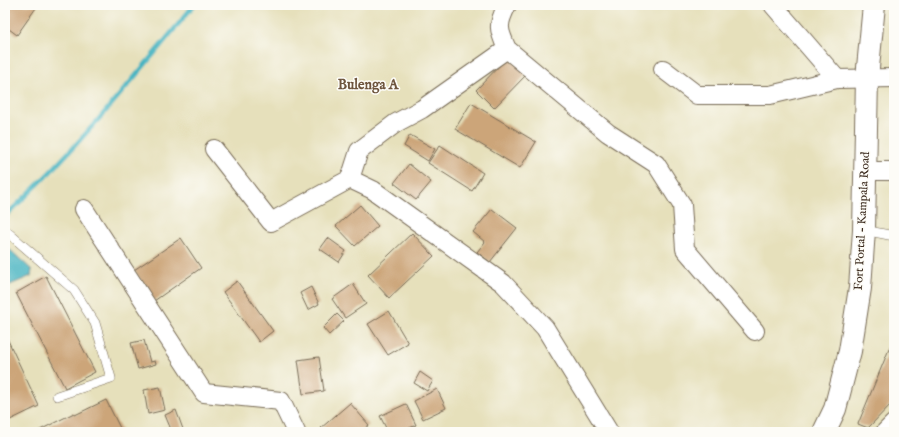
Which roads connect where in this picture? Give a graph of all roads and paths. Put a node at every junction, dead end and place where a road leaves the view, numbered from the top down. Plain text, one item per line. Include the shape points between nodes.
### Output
1 (507, 5) edge
2 (773, 5) edge
3 (874, 5) edge
4 (507, 49) junction
5 (663, 69) dead end
6 (867, 78) junction
7 (894, 78) edge
8 (837, 79) junction
9 (214, 149) dead end
10 (866, 171) junction
11 (894, 171) edge
12 (350, 180) junction
13 (84, 209) dead end
14 (5, 230) edge
15 (864, 230) junction
16 (894, 236) edge
17 (754, 331) dead end
18 (57, 396) dead end
19 (894, 423) edge
20 (296, 432) edge
21 (610, 432) edge
22 (824, 432) edge
23 (885, 432) edge

1 - 4 street via 499,32
2 - 8 street
3 - 6 main road, Fort Portal - Kampala Road
4 - 12 street via 422,110 396,123 358,151
4 - 17 street via 608,133 656,164 682,205 685,249
5 - 8 street via 697,95 770,95
6 - 7 street
6 - 8 street
6 - 10 main road, Fort Portal - Kampala Road
9 - 12 street via 272,222
10 - 11 street
10 - 15 main road, Fort Portal - Kampala Road
12 - 21 street via 373,190 503,283 544,328
13 - 20 street via 204,393 281,401
14 - 18 lane via 74,290 95,323 111,378
15 - 16 lane
15 - 22 main road, Fort Portal - Kampala Road via 860,288 850,351 835,409
19 - 23 street

